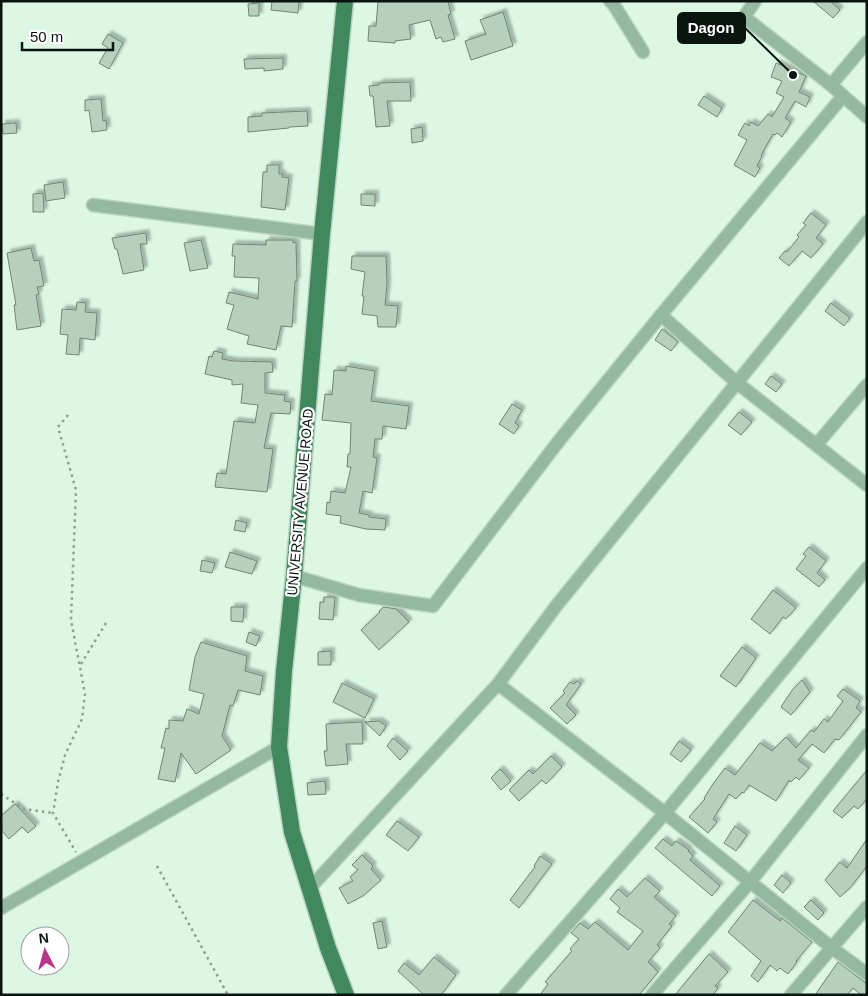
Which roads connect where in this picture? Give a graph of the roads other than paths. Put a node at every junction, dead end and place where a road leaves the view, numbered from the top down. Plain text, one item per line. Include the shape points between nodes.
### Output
1 (345, 1) edge
2 (610, 1) edge
3 (755, 1) edge
4 (867, 42) edge
5 (643, 52) dead end
6 (831, 85) junction
7 (843, 96) junction
8 (867, 117) edge
9 (93, 206) dead end
10 (867, 222) edge
11 (322, 234) junction
12 (661, 314) junction
13 (736, 382) junction
14 (867, 385) edge
15 (817, 444) junction
16 (867, 485) edge
17 (867, 568) edge
18 (294, 576) junction
19 (498, 684) junction
20 (867, 735) edge
21 (279, 748) junction
22 (665, 813) junction
23 (750, 882) junction
24 (310, 889) junction
25 (867, 906) edge
26 (1, 908) edge
27 (832, 948) junction
28 (867, 974) edge
29 (346, 995) edge
30 (506, 995) edge
31 (652, 995) edge
32 (791, 995) edge

1 - 11 main road, UNIVERSITY AVENUE ROAD
2 - 5 street
3 - 6 street via 744,17
4 - 6 street
6 - 7 street
7 - 8 street
7 - 12 street
9 - 11 street
10 - 13 street
11 - 18 main road, UNIVERSITY AVENUE ROAD
12 - 13 street
12 - 18 street via 433,606 359,595
13 - 15 street
13 - 19 street via 557,605
14 - 15 street
15 - 16 street
17 - 22 street
18 - 21 main road, UNIVERSITY AVENUE ROAD
19 - 22 street
19 - 24 street
20 - 23 street
21 - 24 main road, UNIVERSITY AVENUE ROAD via 292,832
21 - 26 street
22 - 23 street
22 - 30 street
23 - 27 street
23 - 31 street
24 - 29 main road, UNIVERSITY AVENUE ROAD
25 - 27 street
27 - 28 street
27 - 32 street

